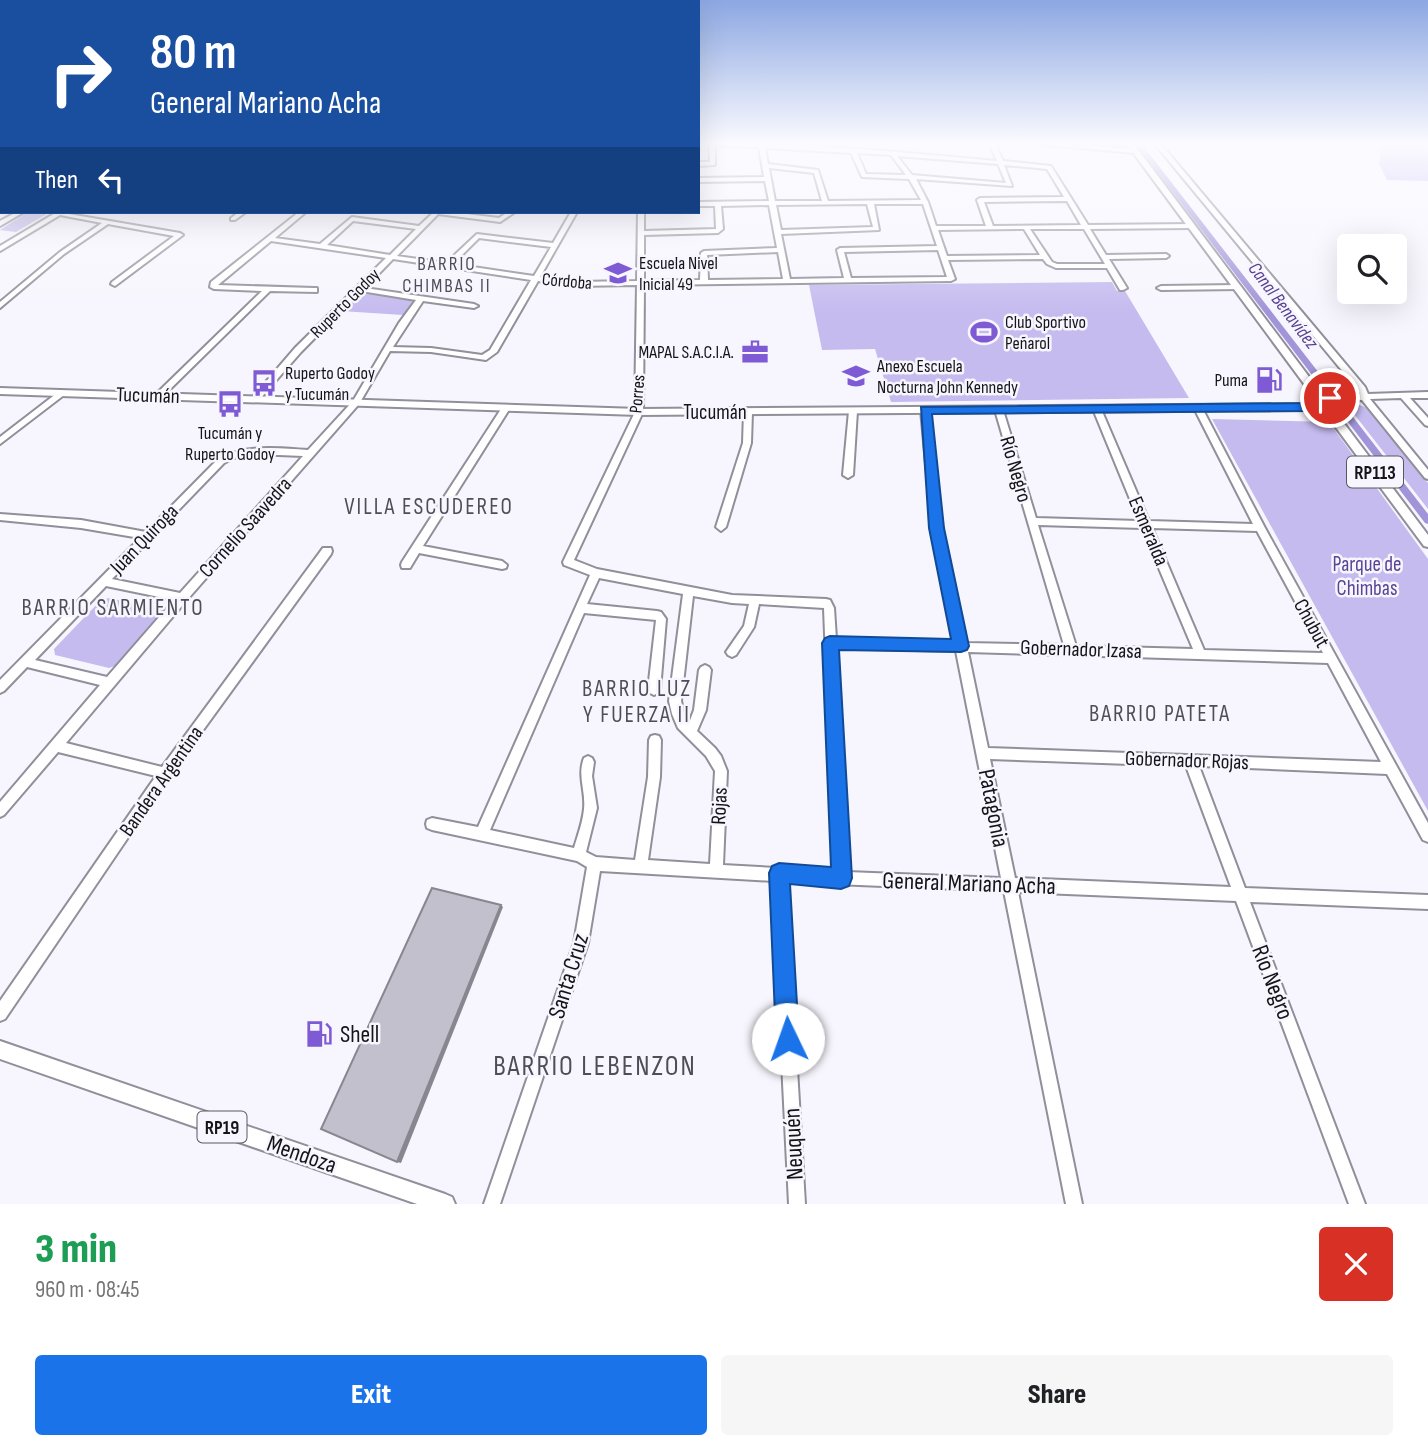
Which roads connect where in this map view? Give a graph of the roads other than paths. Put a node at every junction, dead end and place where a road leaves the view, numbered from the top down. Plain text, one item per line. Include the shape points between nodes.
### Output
1 (772, 199) edge
2 (825, 199) edge
3 (923, 199) edge
4 (1171, 199) edge
5 (1204, 199) edge
6 (1068, 200) joint
7 (870, 202) junction
8 (925, 202) junction
9 (773, 203) junction
10 (826, 203) junction
11 (700, 204) edge
12 (718, 204) junction
13 (18, 214) edge
14 (57, 214) edge
15 (69, 214) edge
16 (240, 214) edge
17 (300, 214) edge
18 (435, 214) edge
19 (453, 214) edge
20 (509, 214) edge
21 (573, 214) edge
22 (641, 214) edge
23 (233, 219) dead end
24 (107, 222) junction
25 (0, 224) edge
26 (1025, 226) junction
27 (1084, 226) junction
28 (1191, 226) junction
29 (990, 227) junction
30 (420, 228) junction
31 (934, 228) junction
32 (778, 232) junction
33 (641, 233) junction
34 (269, 239) junction
35 (554, 245) junction
36 (321, 247) junction
37 (940, 248) junction
38 (0, 249) edge
39 (780, 250) junction
40 (1166, 256) dead end
41 (391, 257) junction
42 (1043, 257) junction
43 (1103, 257) junction
44 (943, 258) junction
45 (448, 265) junction
46 (1108, 266) junction
47 (536, 278) junction
48 (848, 281) junction
49 (787, 282) junction
50 (640, 283) junction
51 (704, 283) junction
52 (115, 284) dead end
53 (1237, 287) junction
54 (1123, 288) dead end
55 (1161, 288) dead end
56 (268, 289) junction
57 (359, 289) junction
58 (314, 290) dead end
59 (422, 297) junction
60 (0, 306) edge
61 (474, 306) dead end
62 (388, 349) junction
63 (0, 391) edge
64 (61, 393) junction
65 (1403, 395) junction
66 (1428, 395) edge
67 (158, 396) junction
68 (1364, 397) junction
69 (256, 398) junction
70 (1330, 399) junction
71 (356, 402) junction
72 (506, 408) junction
73 (1198, 408) junction
74 (1097, 409) junction
75 (925, 410) junction
76 (999, 410) junction
77 (853, 411) junction
78 (639, 412) junction
79 (748, 412) junction
80 (1428, 423) edge
81 (0, 441) edge
82 (311, 453) junction
83 (848, 475) dead end
84 (1428, 476) edge
85 (0, 517) edge
86 (1032, 521) junction
87 (1146, 525) junction
88 (721, 527) dead end
89 (1260, 528) junction
90 (146, 536) junction
91 (1428, 543) edge
92 (417, 549) junction
93 (327, 551) dead end
94 (406, 565) dead end
95 (502, 565) dead end
96 (596, 573) junction
97 (103, 581) junction
98 (688, 592) junction
99 (182, 598) junction
100 (755, 599) junction
101 (580, 608) junction
102 (830, 643) junction
103 (961, 646) junction
104 (1071, 649) junction
105 (732, 652) dead end
106 (1200, 654) junction
107 (1331, 658) junction
108 (25, 662) junction
109 (705, 670) dead end
110 (110, 683) junction
111 (0, 688) edge
112 (654, 690) dead end
113 (690, 733) junction
114 (655, 740) dead end
115 (56, 746) junction
116 (982, 753) junction
117 (1189, 760) junction
118 (588, 762) dead end
119 (1391, 768) junction
120 (165, 773) junction
121 (0, 811) edge
122 (432, 824) dead end
123 (481, 835) junction
124 (1428, 836) edge
125 (579, 855) junction
126 (594, 864) junction
127 (641, 866) junction
128 (716, 870) junction
129 (779, 873) junction
130 (841, 878) junction
131 (1009, 885) junction
132 (1240, 894) junction
133 (1428, 902) edge
134 (0, 1014) edge
135 (0, 1050) edge
136 (445, 1204) edge
137 (492, 1204) edge
138 (797, 1204) edge
139 (1074, 1204) edge
140 (1357, 1204) edge

1 - 9 street
2 - 10 street
3 - 8 street
4 - 28 main road, RP113
5 - 68 street
6 - 27 street
6 - 29 street via 980,200
7 - 8 street
7 - 10 street
7 - 32 street via 877,229
8 - 31 street
9 - 10 street
9 - 12 street
9 - 32 street
11 - 12 street
12 - 33 street via 718,231
13 - 25 street
14 - 38 street
15 - 24 street
16 - 23 street
17 - 34 street
18 - 30 street, Ruperto Godoy
19 - 20 street via 500,220
21 - 35 street
22 - 33 street, Porres
24 - 52 street via 180,235
24 - 60 street
26 - 27 street
26 - 29 street
26 - 42 street
27 - 28 street
27 - 43 street
28 - 53 main road, RP113
29 - 31 street
30 - 36 street via 352,219
30 - 41 street, Ruperto Godoy
31 - 37 street
32 - 39 street
33 - 50 street, Porres
34 - 36 street, Córdoba
34 - 56 street via 214,284
35 - 45 street via 477,236
35 - 47 street
36 - 41 street, Córdoba
37 - 44 street
37 - 48 street via 839,250
39 - 49 street
39 - 51 street via 704,253
40 - 43 street
41 - 45 street, Córdoba
41 - 57 street, Ruperto Godoy
42 - 44 street
42 - 46 street via 1056,267
43 - 46 street
44 - 48 street, Córdoba via 951,279
45 - 47 street, Córdoba
46 - 54 street
47 - 50 street, Córdoba via 575,284
47 - 62 street via 489,355 472,358
48 - 49 street, Córdoba
49 - 51 street, Córdoba
50 - 51 street, Córdoba
50 - 78 street, Porres
53 - 55 street
53 - 70 main road, RP113
56 - 58 street
56 - 67 street
57 - 59 street
57 - 69 street, Ruperto Godoy
59 - 61 street
59 - 62 street, Cornelio Saavedra
62 - 71 street, Cornelio Saavedra
63 - 64 main road, Tucumán
64 - 67 main road, Tucumán
64 - 81 street
65 - 66 street, Tucumán
65 - 68 street, Tucumán
65 - 80 street
67 - 69 main road, Tucumán
68 - 70 street, Tucumán
68 - 84 street
69 - 71 main road, Tucumán
70 - 73 main road, Tucumán via 1310,407
70 - 91 main road, RP113
71 - 72 main road, Tucumán
71 - 82 street, Cornelio Saavedra
72 - 78 main road, Tucumán
72 - 92 street
73 - 74 main road, Tucumán
73 - 89 street, Chubut
74 - 76 main road, Tucumán
74 - 87 street, Esmeralda
75 - 76 main road, Tucumán
75 - 77 main road, Tucumán
75 - 103 street, Patagonia via 937,528
76 - 86 street, Río Negro
77 - 79 main road, Tucumán
77 - 83 street
78 - 79 main road, Tucumán
78 - 96 street, Porres via 568,562
79 - 88 street via 747,443
82 - 90 street, Juan Quiroga via 233,453
82 - 99 street, Cornelio Saavedra
85 - 90 street via 81,524
86 - 87 street
86 - 104 street, Río Negro
87 - 89 street
87 - 106 street, Esmeralda
89 - 107 street, Chubut
90 - 97 street, Juan Quiroga
92 - 94 street
92 - 95 street
93 - 120 street, Bandera Argentina
96 - 98 street
96 - 101 street
97 - 99 street
97 - 108 street, Juan Quiroga
98 - 100 street
98 - 113 street, Rojas via 675,701 681,726
99 - 110 street, Cornelio Saavedra
100 - 102 street via 826,603
100 - 105 street via 749,627
101 - 112 street via 661,619
101 - 123 street
102 - 103 street, Gobernador Izasa
102 - 130 street
103 - 104 street, Gobernador Izasa
103 - 116 street, Patagonia
104 - 106 street, Gobernador Izasa
106 - 107 street, Gobernador Izasa
107 - 119 street, Chubut
108 - 110 street
108 - 111 street, Juan Quiroga
109 - 113 street via 700,710
110 - 115 street, Cornelio Saavedra
113 - 128 street, Rojas via 718,759 721,771
114 - 127 street
115 - 120 street
115 - 121 street, Cornelio Saavedra
116 - 117 street, Gobernador Rojas
116 - 131 street, Patagonia
117 - 119 street, Gobernador Rojas
117 - 132 street, Río Negro
118 - 125 street via 592,808
119 - 124 street, Chubut
120 - 134 street, Bandera Argentina
122 - 123 street, General Mariano Acha
123 - 125 street, General Mariano Acha
125 - 126 street, General Mariano Acha
126 - 127 street, General Mariano Acha
126 - 137 street, Santa Cruz via 581,943
127 - 128 street, General Mariano Acha
128 - 129 street, General Mariano Acha
129 - 130 street, General Mariano Acha
129 - 138 street, Neuquén
130 - 131 street, General Mariano Acha
131 - 132 street, General Mariano Acha
131 - 139 street, Patagonia
132 - 133 street, General Mariano Acha
132 - 140 street, Río Negro
135 - 136 main road, Mendoza / RP19

